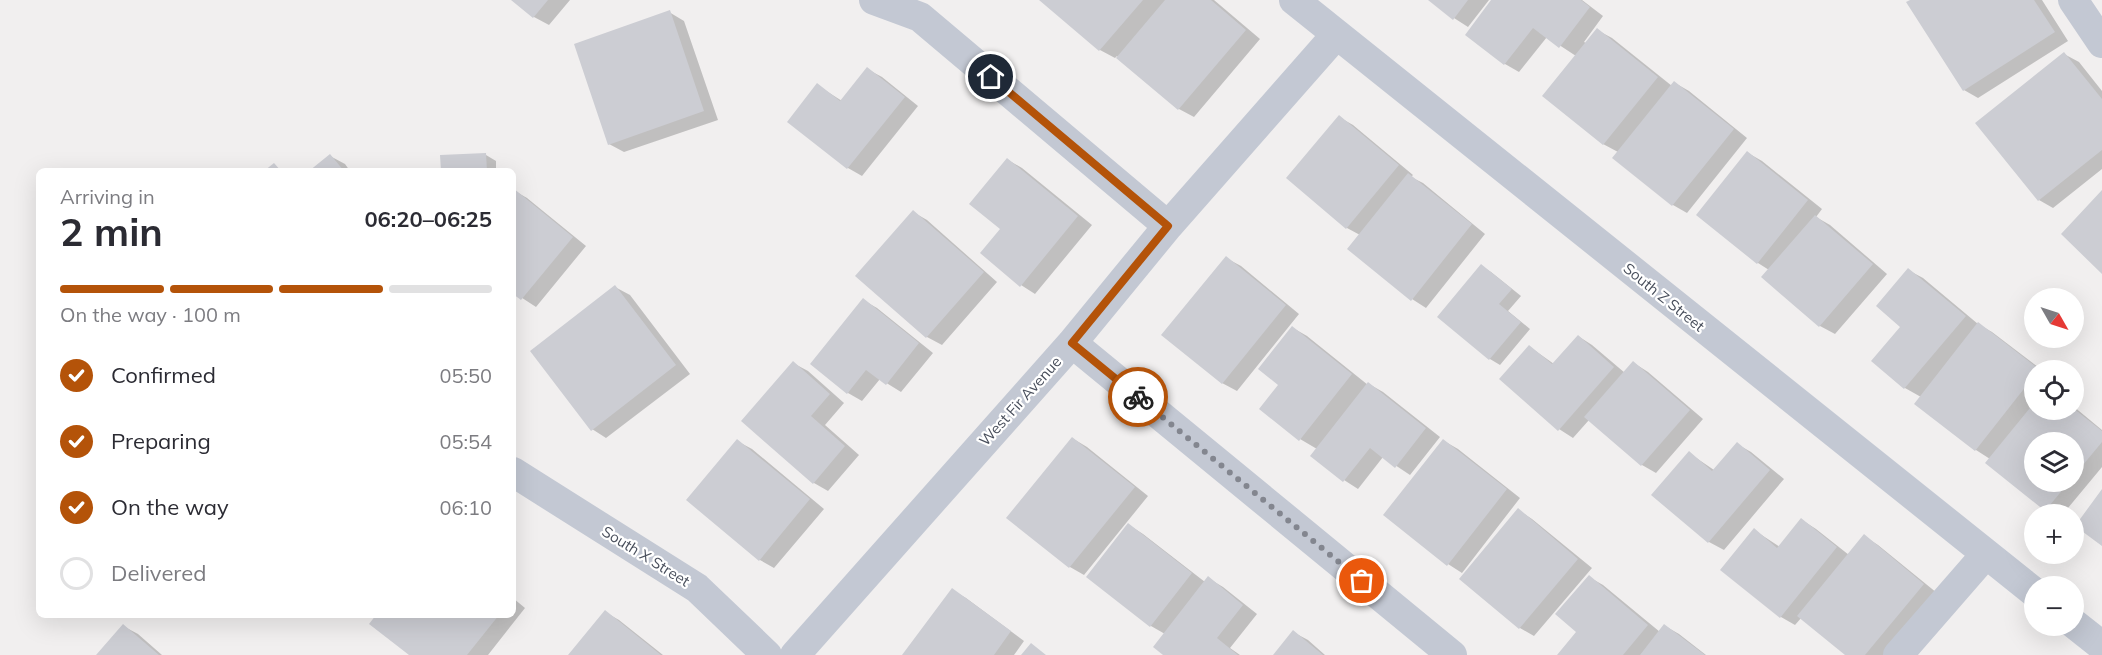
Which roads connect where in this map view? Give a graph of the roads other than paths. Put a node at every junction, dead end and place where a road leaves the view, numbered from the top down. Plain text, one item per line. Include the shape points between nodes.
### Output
1 (874, 0) edge
2 (1294, 0) edge
3 (2073, 0) edge
4 (1336, 35) junction
5 (2102, 43) edge
6 (1168, 226) junction
7 (1072, 343) junction
8 (516, 474) edge
9 (1986, 554) junction
10 (2024, 584) edge
11 (2084, 632) edge
12 (2102, 646) edge
13 (767, 655) edge
14 (795, 655) edge
15 (1452, 655) edge
16 (1898, 655) edge

1 - 6 street via 920,17
2 - 4 street, South Z Street
3 - 5 street
4 - 6 street, West Fir Avenue
4 - 9 street, South Z Street
6 - 7 street, West Fir Avenue
7 - 14 street, West Fir Avenue
7 - 15 street
8 - 13 street, South X Street via 697,588
9 - 10 street, South Z Street
9 - 16 street
11 - 12 street

